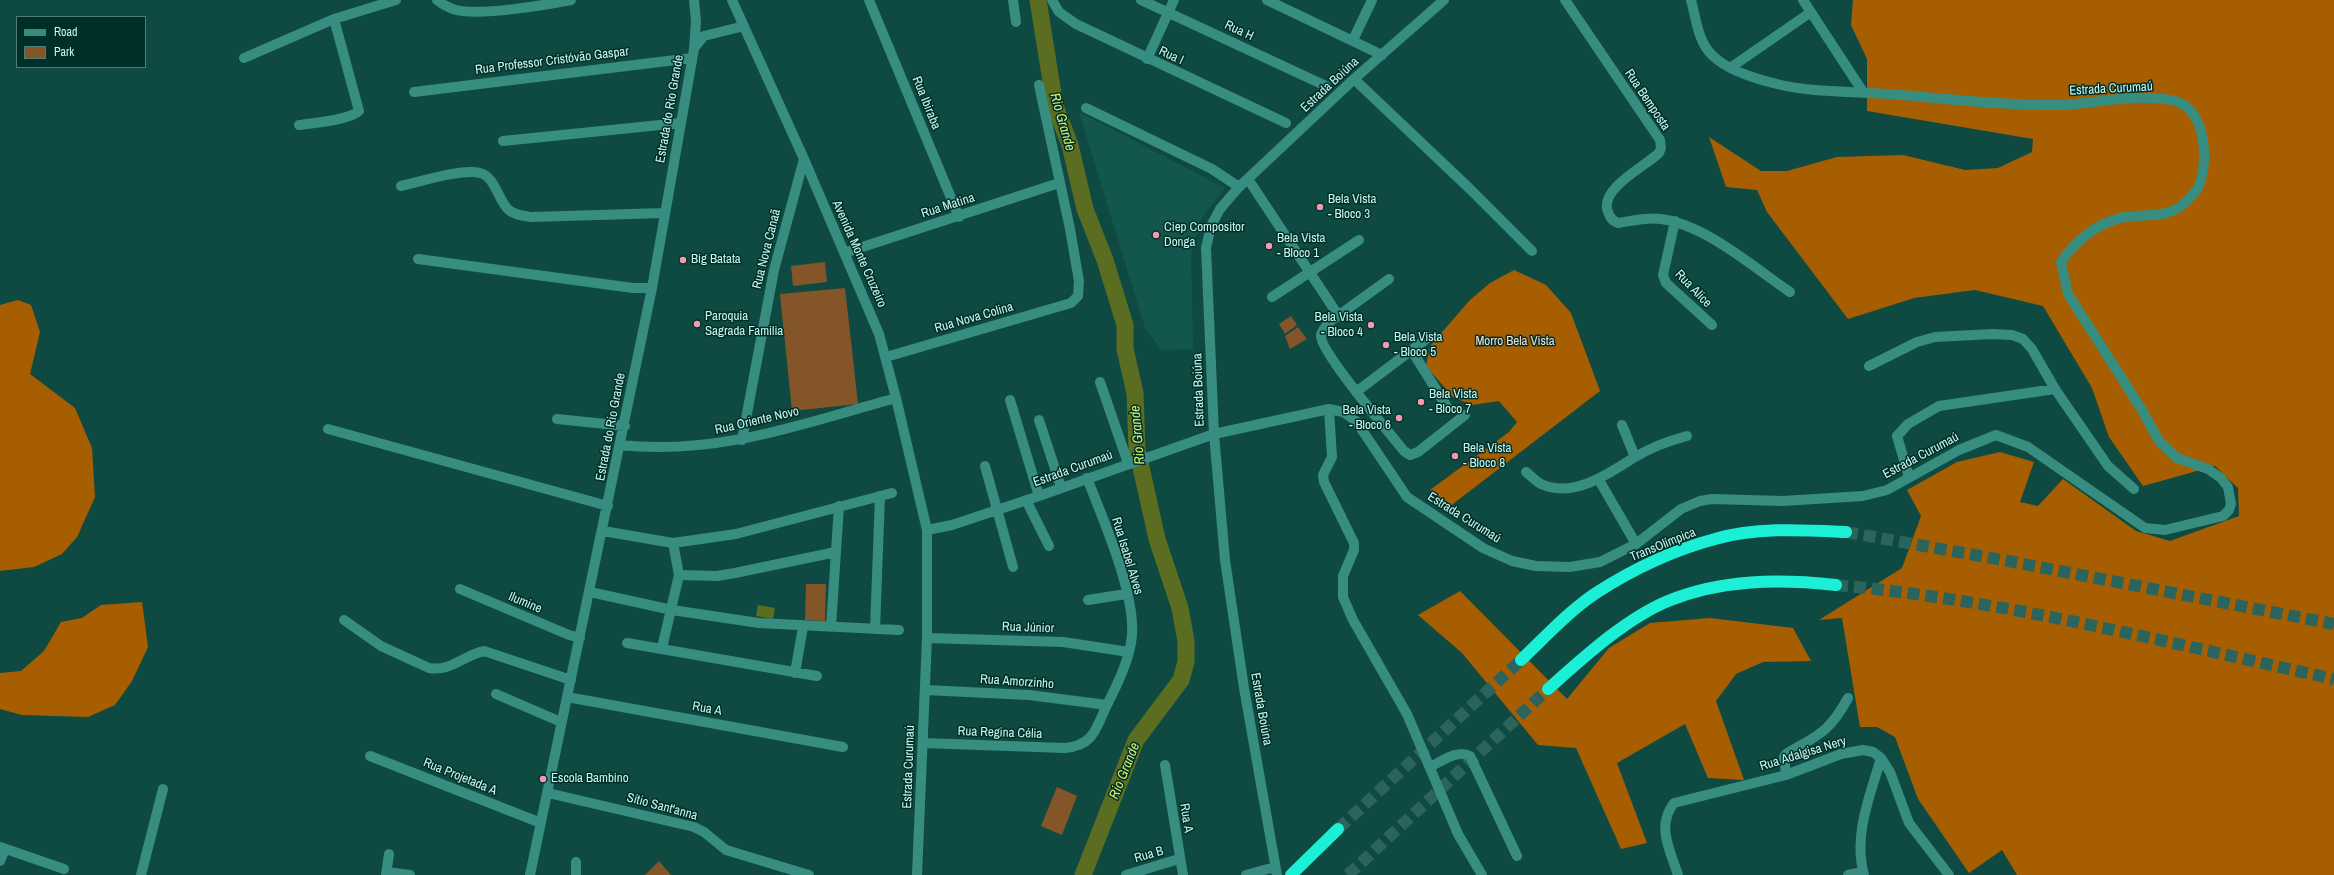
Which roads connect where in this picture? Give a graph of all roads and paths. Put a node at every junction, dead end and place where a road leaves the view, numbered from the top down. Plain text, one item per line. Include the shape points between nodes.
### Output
1 (396, 0) edge
2 (437, 0) edge
3 (571, 0) edge
4 (694, 0) edge
5 (732, 0) edge
6 (869, 0) edge
7 (1013, 0) edge
8 (1141, 0) edge
9 (1174, 0) edge
10 (1267, 0) edge
11 (1372, 0) edge
12 (1444, 0) edge
13 (1565, 0) edge
14 (1690, 0) edge
15 (1803, 0) edge
16 (1052, 1) edge
17 (1287, 4) edge
18 (1168, 12) junction
19 (1811, 12) junction
20 (334, 19) junction
21 (1016, 22) dead end
22 (744, 26) junction
23 (699, 34) junction
24 (1353, 40) junction
25 (693, 53) junction
26 (1382, 55) junction
27 (244, 58) dead end
28 (1147, 59) junction
29 (1730, 68) junction
30 (1354, 80) junction
31 (1039, 85) dead end
32 (1326, 86) dead end
33 (414, 92) dead end
34 (1863, 92) junction
35 (1086, 108) dead end
36 (1286, 123) dead end
37 (680, 124) junction
38 (300, 126) dead end
39 (503, 141) dead end
40 (804, 159) junction
41 (1248, 179) junction
42 (1059, 183) junction
43 (401, 186) dead end
44 (1239, 187) junction
45 (665, 213) junction
46 (958, 217) junction
47 (1675, 221) junction
48 (1359, 240) dead end
49 (1532, 251) dead end
50 (844, 253) junction
51 (418, 259) dead end
52 (1309, 273) junction
53 (1389, 279) dead end
54 (652, 288) junction
55 (1790, 292) dead end
56 (1272, 297) dead end
57 (1338, 315) junction
58 (1712, 325) dead end
59 (1430, 337) dead end
60 (1412, 350) junction
61 (886, 357) junction
62 (1869, 366) dead end
63 (1100, 382) dead end
64 (2055, 389) junction
65 (1356, 392) junction
66 (896, 398) junction
67 (1010, 400) dead end
68 (1447, 407) dead end
69 (1328, 409) junction
70 (1466, 415) dead end
71 (557, 419) dead end
72 (1039, 420) dead end
73 (1622, 425) dead end
74 (624, 426) junction
75 (328, 429) dead end
76 (1214, 434) junction
77 (1687, 436) dead end
78 (742, 440) junction
79 (620, 445) junction
80 (1635, 457) junction
81 (1130, 462) junction
82 (985, 466) dead end
83 (1526, 472) dead end
84 (1909, 477) junction
85 (1087, 478) junction
86 (1599, 480) junction
87 (1061, 488) junction
88 (2134, 489) dead end
89 (892, 493) dead end
90 (880, 496) junction
91 (1039, 496) junction
92 (1026, 500) junction
93 (608, 506) junction
94 (839, 506) junction
95 (996, 509) junction
96 (927, 530) junction
97 (603, 531) junction
98 (1846, 532) tunnel mouth
99 (673, 543) junction
100 (1636, 544) junction
101 (1049, 546) dead end
102 (836, 552) junction
103 (1013, 567) dead end
104 (679, 575) junction
105 (1836, 585) tunnel mouth
106 (460, 589) dead end
107 (590, 592) junction
108 (1126, 594) junction
109 (1088, 600) dead end
110 (672, 610) junction
111 (344, 620) dead end
112 (803, 626) junction
113 (831, 627) junction
114 (875, 629) junction
115 (899, 630) dead end
116 (580, 638) junction
117 (926, 638) junction
118 (627, 643) dead end
119 (662, 648) junction
120 (1129, 652) junction
121 (1521, 660) tunnel mouth
122 (795, 673) junction
123 (817, 676) dead end
124 (571, 680) junction
125 (1548, 689) tunnel mouth
126 (924, 690) junction
127 (496, 694) dead end
128 (567, 697) junction
129 (1848, 698) dead end
130 (1107, 705) junction
131 (561, 722) junction
132 (923, 743) junction
133 (843, 747) dead end
134 (1076, 747) joint
135 (370, 756) dead end
136 (1881, 758) junction
137 (1165, 765) dead end
138 (1430, 767) junction
139 (1786, 775) junction
140 (163, 789) dead end
141 (548, 793) junction
142 (541, 823) junction
143 (1338, 829) tunnel mouth
144 (2, 848) edge
145 (389, 854) dead end
146 (534, 856) junction
147 (1517, 856) dead end
148 (1179, 860) junction
149 (0, 862) edge
150 (576, 862) dead end
151 (64, 869) dead end
152 (1276, 871) edge
153 (387, 873) edge
154 (1864, 873) edge
155 (141, 875) edge
156 (410, 875) edge
157 (530, 875) edge
158 (535, 875) edge
159 (576, 875) edge
160 (809, 875) edge
161 (917, 875) edge
162 (1126, 875) edge
163 (1183, 875) edge
164 (1246, 875) edge
165 (1291, 875) edge
166 (1482, 875) edge
167 (1678, 875) edge
168 (1848, 875) edge
169 (1949, 875) edge

1 - 20 street
2 - 3 street via 446,7 491,10
4 - 23 street
5 - 22 street, Avenida Monte Cruzeiro
6 - 46 street, Rua Ibiraba
7 - 21 street
8 - 18 street, Rua H
9 - 18 street
10 - 17 street
11 - 24 street
12 - 26 street, Estrada Boiúna
13 - 47 street, Rua Bemposta via 1660,140 1659,153 1609,195 1606,204 1608,214 1612,221 1618,223 1658,219
14 - 29 street, Estrada Curumaú via 1702,40 1711,54
15 - 19 street
16 - 28 street, Rua I via 1059,12 1076,24
17 - 24 street
18 - 28 street
18 - 32 street, Rua H
19 - 29 street
19 - 34 street
20 - 27 street
20 - 38 street via 359,111 346,117
22 - 23 street
22 - 40 street, Avenida Monte Cruzeiro
23 - 25 street
24 - 26 street
25 - 33 street, Rua Professor Cristóvão Gaspar
25 - 37 street, Estrada do Rio Grande
26 - 30 street, Estrada Boiúna
28 - 36 street, Rua I
29 - 34 street, Estrada Curumaú via 1776,84 1822,91
30 - 41 street, Estrada Boiúna
30 - 49 street
31 - 42 street
34 - 84 street, Estrada Curumaú via 2060,105 2151,98 2176,101 2192,111 2204,143 2204,163 2198,190 2177,210 2153,216 2124,218 2090,231 2070,248 2061,262 2068,294 2159,441 2177,458 2208,469 2221,478 2230,495 2229,510 2223,516 2211,520 2165,530 2145,528 2028,447 1996,435 1959,450
35 - 44 street via 1212,169
37 - 39 street
37 - 45 street, Estrada do Rio Grande
40 - 50 street, Avenida Monte Cruzeiro
40 - 78 street, Rua Nova Canaã via 774,270
41 - 44 street, Estrada Boiúna
41 - 52 street
42 - 46 street, Rua Matina
42 - 61 street, Rua Nova Colina via 1079,281 1078,296 1071,303
43 - 45 street via 442,176 481,173 488,177 509,210 517,214 531,217
44 - 76 street, Estrada Boiúna via 1220,209 1211,226 1206,248
45 - 54 street, Estrada do Rio Grande
46 - 50 street, Rua Matina
47 - 55 street, Rua Bemposta via 1714,240
47 - 58 street, Rua Alice via 1662,275 1666,283
48 - 52 street
50 - 61 street, Avenida Monte Cruzeiro via 871,314
51 - 54 street via 633,288
52 - 56 street
52 - 57 street
53 - 57 street
54 - 74 street, Estrada do Rio Grande
57 - 65 street via 1322,331 1322,342
59 - 60 street
60 - 65 street
60 - 68 street
61 - 66 street, Avenida Monte Cruzeiro
62 - 64 street via 1917,342 1935,337 1956,334 2012,335 2023,339 2032,349
63 - 81 street
64 - 84 street via 1939,406 1908,424 1898,436
64 - 88 street via 2108,466
65 - 70 street via 1410,455 1418,452
66 - 78 street, Rua Oriente Novo
66 - 96 street, Avenida Monte Cruzeiro
67 - 91 street
69 - 76 street, Estrada Curumaú
69 - 100 street, Estrada Curumaú via 1343,412 1356,421 1407,497 1483,548 1512,561 1536,566 1570,567 1600,562
69 - 138 street via 1332,457 1323,475 1324,482 1354,543 1354,550 1343,576 1343,597 1353,620 1407,714
71 - 74 street
72 - 87 street
73 - 80 street
74 - 79 street, Estrada do Rio Grande
75 - 93 street
76 - 81 street, Estrada Curumaú
76 - 152 street, Estrada Boiúna via 1227,575
77 - 80 street via 1660,444
78 - 79 street, Rua Oriente Novo via 672,448
79 - 93 street, Estrada do Rio Grande
80 - 86 street
81 - 85 street, Estrada Curumaú
82 - 95 street
83 - 86 street via 1540,483 1554,488
84 - 100 street, Estrada Curumaú via 1887,490 1863,496 1782,501 1700,501 1681,509
85 - 87 street, Estrada Curumaú
85 - 108 street, Rua Isabel Alves via 1122,572
86 - 100 street
87 - 91 street, Estrada Curumaú
89 - 90 street
90 - 94 street
90 - 114 street
91 - 92 street, Estrada Curumaú
92 - 95 street, Estrada Curumaú
92 - 101 street
93 - 97 street, Estrada do Rio Grande
94 - 99 street via 736,534
94 - 102 street
95 - 96 street, Estrada Curumaú via 952,525
95 - 103 street
96 - 117 street, Estrada Curumaú
97 - 99 street
97 - 107 street, Estrada do Rio Grande
98 - 121 highway, TransOlímpica via 1758,532 1716,538 1668,555 1596,593
99 - 104 street
102 - 104 street via 735,574
102 - 113 street
104 - 110 street
105 - 125 highway via 1783,580 1751,582 1710,588 1668,601 1609,639
106 - 116 street, Ilumine
107 - 110 street
107 - 116 street, Estrada do Rio Grande
108 - 109 street
108 - 120 street, Rua Isabel Alves via 1132,619
110 - 112 street via 759,623
110 - 119 street
111 - 124 street via 381,646 429,668 455,665 474,653 484,651
112 - 113 street
112 - 122 street
113 - 114 street
114 - 115 street
116 - 124 street, Estrada do Rio Grande
117 - 120 street, Rua Júnior via 1064,642
117 - 126 street, Estrada Curumaú
118 - 119 street
119 - 122 street
120 - 130 street, Rua Isabel Alves
122 - 123 street
124 - 128 street, Estrada do Rio Grande
126 - 130 street, Rua Amorzinho via 1029,695
126 - 132 street, Estrada Curumaú
127 - 131 street
128 - 131 street, Estrada do Rio Grande
128 - 133 street, Rua A
129 - 139 street via 1836,720 1825,731 1786,754
130 - 134 street, Rua Isabel Alves via 1090,739 1084,745
131 - 141 street, Estrada do Rio Grande
132 - 134 street, Rua Regina Célia
132 - 161 street, Estrada Curumaú
135 - 142 street, Rua Projetada A
136 - 139 street, Rua Adalgisa Nery via 1873,752 1863,750 1842,754
136 - 154 street via 1862,821 1860,844
136 - 169 street via 1896,784 1908,823
137 - 148 street, Rua A
138 - 147 street via 1459,753 1470,756
138 - 166 street via 1458,834
139 - 167 street, Rua Adalgisa Nery via 1674,803 1667,812 1664,823
140 - 155 street
141 - 142 street, Estrada do Rio Grande
141 - 160 street, Sítio Sant'anna via 694,827 726,850
142 - 146 street, Estrada do Rio Grande
143 - 165 highway
144 - 149 street
144 - 151 street
145 - 153 street
146 - 157 street, Estrada do Rio Grande
146 - 158 street, Estrada do Rio Grande
148 - 162 street, Rua B
148 - 163 street, Rua A
150 - 159 street
152 - 164 street
153 - 156 street
154 - 168 street

